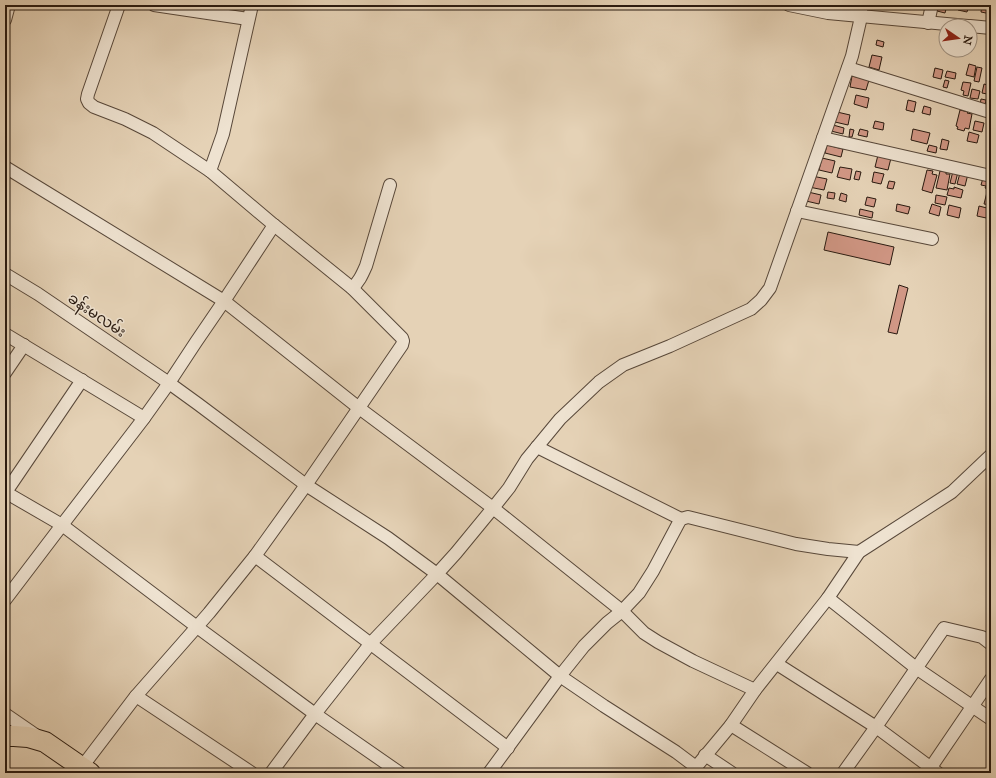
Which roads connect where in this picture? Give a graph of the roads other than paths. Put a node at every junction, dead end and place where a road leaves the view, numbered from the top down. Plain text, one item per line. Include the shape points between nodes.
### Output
1 (9, 5) edge
2 (119, 5) edge
3 (154, 5) edge
4 (252, 5) edge
5 (789, 5) edge
6 (932, 5) edge
7 (861, 11) edge
8 (248, 19) junction
9 (5, 20) edge
10 (928, 23) junction
11 (938, 24) edge
12 (978, 27) edge
13 (991, 28) edge
14 (848, 68) junction
15 (990, 112) edge
16 (823, 138) junction
17 (5, 166) edge
18 (210, 170) junction
19 (991, 176) edge
20 (390, 185) dead end
21 (797, 211) junction
22 (274, 225) junction
23 (932, 238) dead end
24 (5, 274) edge
25 (352, 288) junction
26 (224, 301) junction
27 (5, 334) edge
28 (24, 345) junction
29 (5, 373) edge
30 (82, 380) junction
31 (169, 383) junction
32 (359, 408) junction
33 (144, 418) junction
34 (537, 447) junction
35 (991, 455) edge
36 (306, 485) junction
37 (6, 492) edge
38 (493, 508) junction
39 (681, 519) junction
40 (62, 525) junction
41 (859, 552) junction
42 (255, 556) junction
43 (437, 574) junction
44 (828, 598) junction
45 (5, 600) edge
46 (622, 610) junction
47 (197, 627) junction
48 (370, 643) junction
49 (991, 644) edge
50 (777, 664) junction
51 (916, 668) junction
52 (560, 676) junction
53 (991, 679) edge
54 (755, 690) junction
55 (136, 696) junction
56 (972, 706) junction
57 (5, 714) edge
58 (315, 714) junction
59 (991, 719) edge
60 (730, 725) junction
61 (876, 727) junction
62 (5, 736) edge
63 (45, 742) junction
64 (508, 748) junction
65 (705, 755) junction
66 (86, 770) edge
67 (693, 770) edge
68 (932, 771) edge
69 (252, 773) edge
70 (271, 773) edge
71 (400, 773) edge
72 (489, 773) edge
73 (732, 773) edge
74 (807, 773) edge
75 (843, 773) edge

1 - 9 street
2 - 18 street via 88,94 89,103 153,133
3 - 8 street
4 - 8 street
5 - 7 street via 828,13
6 - 10 street
7 - 10 street
7 - 14 street
8 - 18 street via 223,134
10 - 11 street
12 - 13 street
14 - 15 street
14 - 16 street
16 - 19 street
16 - 21 street
17 - 26 street
18 - 22 street
20 - 25 street via 366,266 358,283
21 - 23 street
21 - 34 street via 770,288 761,300 750,309 623,365 599,382 560,419
22 - 25 street
22 - 26 street
24 - 31 street, ခန်းမလမ်း
25 - 32 street via 403,341
26 - 31 street
26 - 32 street
27 - 28 street
28 - 29 street
28 - 30 street
30 - 33 street
30 - 37 street
31 - 33 street
31 - 36 street, ခန်းမလမ်း
32 - 36 street
32 - 38 street
33 - 40 street
34 - 38 street
34 - 39 street
35 - 41 street via 952,492
36 - 42 street
36 - 43 street, ခန်းမလမ်း via 388,538
37 - 40 street
38 - 43 street
38 - 46 street
39 - 41 street via 688,517 796,544
39 - 46 street via 653,571
40 - 45 street
40 - 47 street
41 - 44 street
42 - 47 street
42 - 48 street
43 - 48 street
43 - 52 street, ခန်းမလမ်း
44 - 50 street
44 - 51 street
46 - 52 street via 584,646
46 - 54 street via 644,633 658,642
47 - 55 street
47 - 58 street
48 - 58 street
48 - 64 street
49 - 51 street via 982,637 944,628
50 - 54 street
50 - 61 street
51 - 56 street
51 - 61 street
52 - 64 street
52 - 67 street, ခန်းမလမ်း via 676,752
53 - 56 street
54 - 60 street
55 - 66 street
55 - 69 street
56 - 59 street
56 - 68 street
57 - 63 street
58 - 70 street
58 - 71 street
60 - 65 street
60 - 74 street
61 - 68 street
61 - 75 street
62 - 63 main road via 28,737
63 - 66 main road
64 - 72 street
65 - 67 street
65 - 73 street

